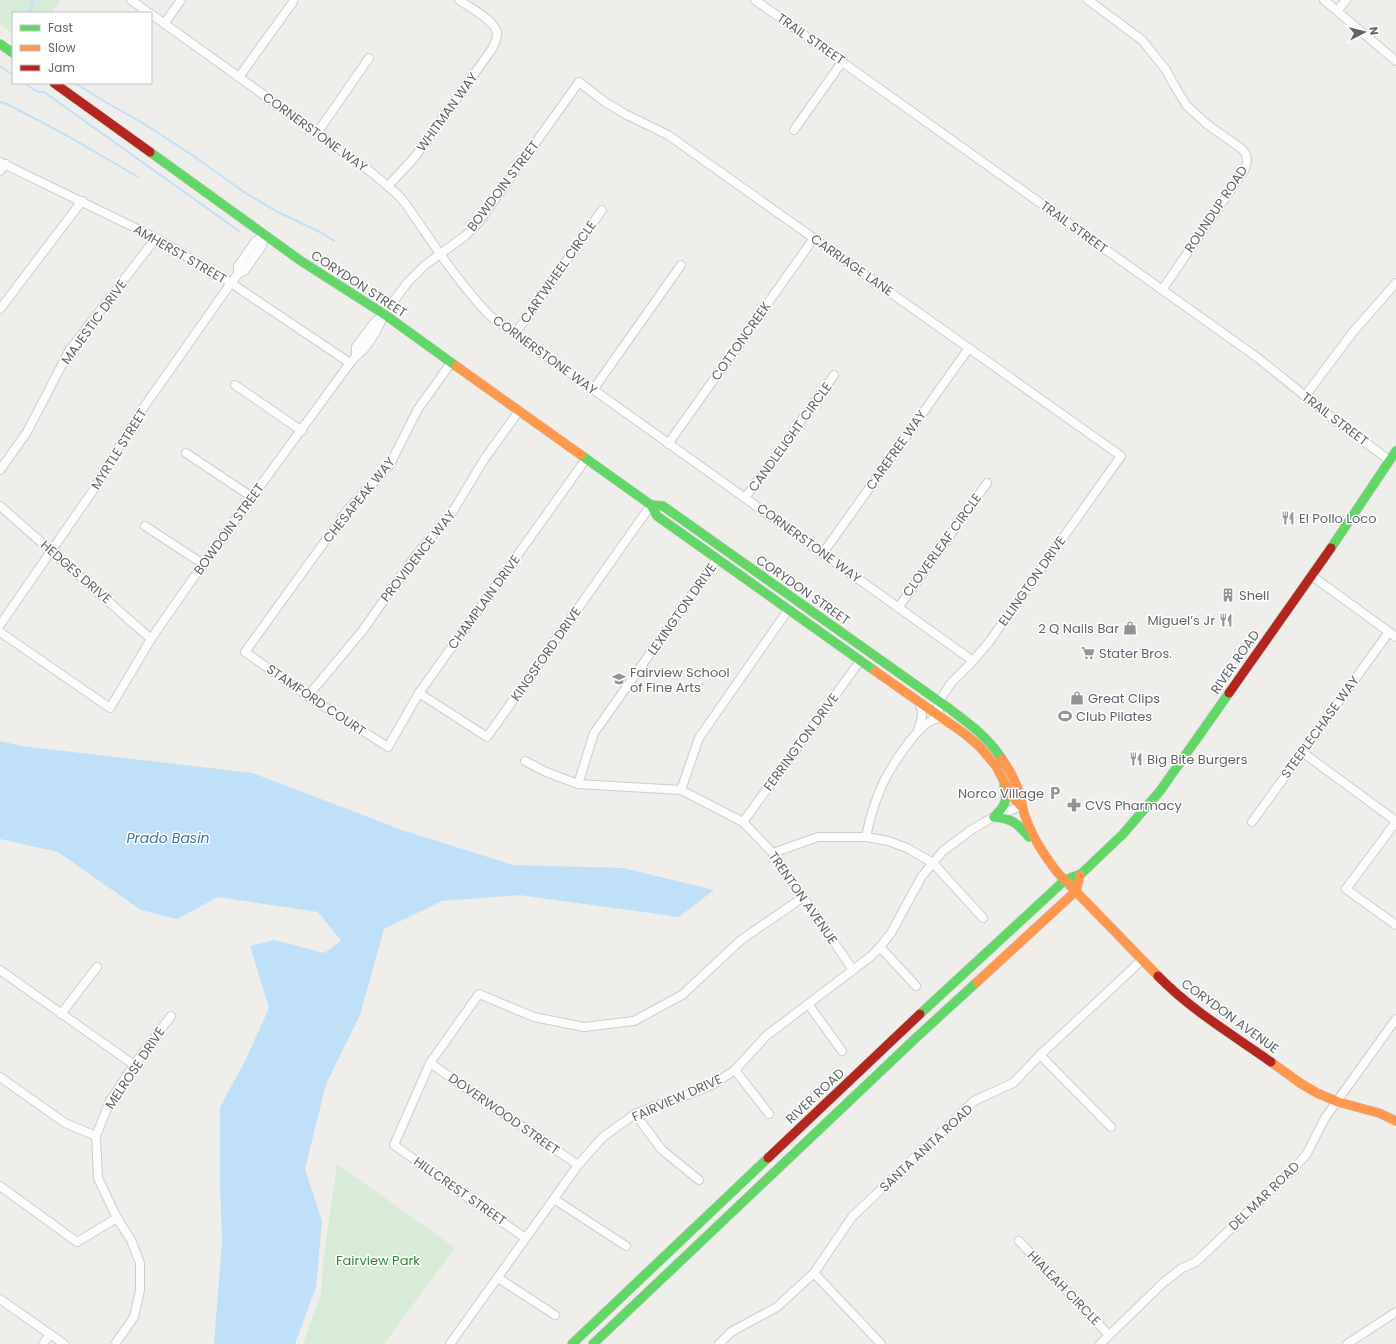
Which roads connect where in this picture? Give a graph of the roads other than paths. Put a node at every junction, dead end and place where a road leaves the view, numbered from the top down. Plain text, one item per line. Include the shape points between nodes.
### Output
1 (131, 0) edge
2 (181, 0) edge
3 (459, 0) edge
4 (755, 0) edge
5 (1088, 0) edge
6 (1324, 0) edge
7 (1346, 0) edge
8 (293, 2) dead end
9 (1338, 10) junction
10 (147, 12) edge
11 (152, 15) edge
12 (164, 24) junction
13 (0, 35) edge
14 (7, 48) edge
15 (369, 58) dead end
16 (1396, 61) edge
17 (842, 62) junction
18 (239, 78) junction
19 (578, 82) joint
20 (55, 84) edge
21 (794, 130) dead end
22 (317, 133) junction
23 (3, 163) edge
24 (0, 171) edge
25 (388, 186) junction
26 (82, 201) junction
27 (602, 210) dead end
28 (264, 235) junction
29 (156, 238) junction
30 (814, 238) junction
31 (441, 255) junction
32 (681, 265) dead end
33 (231, 283) junction
34 (1396, 283) edge
35 (1162, 290) junction
36 (0, 309) edge
37 (384, 314) junction
38 (515, 334) junction
39 (968, 348) junction
40 (350, 363) junction
41 (451, 363) junction
42 (834, 375) dead end
43 (235, 385) dead end
44 (593, 390) junction
45 (1305, 396) junction
46 (519, 411) junction
47 (302, 431) junction
48 (668, 444) junction
49 (1396, 451) edge
50 (186, 453) dead end
51 (1121, 456) joint
52 (586, 459) junction
53 (1389, 460) junction
54 (0, 470) edge
55 (987, 483) dead end
56 (252, 497) junction
57 (745, 498) junction
58 (651, 505) junction
59 (0, 506) edge
60 (145, 526) dead end
61 (52, 551) junction
62 (823, 553) junction
63 (717, 559) junction
64 (203, 564) junction
65 (1312, 576) junction
66 (898, 608) junction
67 (788, 610) junction
68 (0, 625) edge
69 (0, 632) edge
70 (1389, 632) junction
71 (1396, 637) edge
72 (151, 639) junction
73 (245, 652) joint
74 (860, 661) junction
75 (973, 661) junction
76 (898, 686) junction
77 (419, 692) junction
78 (308, 696) junction
79 (919, 702) junction
80 (939, 702) junction
81 (942, 718) junction
82 (917, 732) junction
83 (388, 747) joint
84 (1302, 752) junction
85 (525, 761) dead end
86 (996, 766) junction
87 (578, 784) junction
88 (681, 790) junction
89 (1021, 806) junction
90 (994, 817) junction
91 (1396, 821) edge
92 (743, 822) junction
93 (1252, 822) dead end
94 (866, 837) junction
95 (1037, 845) junction
96 (773, 853) junction
97 (933, 863) junction
98 (1080, 875) junction
99 (1065, 880) junction
100 (1076, 891) junction
101 (802, 898) junction
102 (983, 918) dead end
103 (1396, 925) edge
104 (880, 947) junction
105 (1142, 960) junction
106 (97, 967) dead end
107 (0, 970) edge
108 (853, 970) junction
109 (916, 986) dead end
110 (808, 1004) junction
111 (61, 1014) junction
112 (171, 1016) dead end
113 (1396, 1019) edge
114 (842, 1051) dead end
115 (1040, 1055) junction
116 (430, 1063) junction
117 (134, 1065) junction
118 (735, 1070) junction
119 (0, 1077) edge
120 (1338, 1102) junction
121 (635, 1114) junction
122 (769, 1114) dead end
123 (1396, 1121) edge
124 (1111, 1127) dead end
125 (96, 1136) junction
126 (578, 1165) junction
127 (699, 1180) dead end
128 (0, 1186) edge
129 (554, 1199) junction
130 (117, 1218) junction
131 (525, 1238) junction
132 (1019, 1241) dead end
133 (626, 1246) dead end
134 (814, 1273) junction
135 (498, 1278) junction
136 (0, 1299) edge
137 (1396, 1312) edge
138 (555, 1315) dead end
139 (50, 1334) junction
140 (1109, 1335) junction
141 (43, 1344) edge
142 (64, 1344) edge
143 (115, 1344) edge
144 (450, 1344) edge
145 (572, 1344) edge
146 (593, 1344) edge
147 (719, 1344) edge
148 (881, 1344) edge
149 (1100, 1344) edge
150 (1347, 1344) edge

1 - 10 street, CORNERSTONE WAY
2 - 12 street
3 - 25 street, WHITMAN WAY via 493,24 497,32 496,41 414,158
4 - 17 street, TRAIL STREET
5 - 35 street, ROUNDUP ROAD via 1142,40 1166,70 1187,106 1246,153 1245,169
6 - 9 street
7 - 9 street
8 - 18 street
9 - 16 street
11 - 12 street, CORNERSTONE WAY
12 - 18 street, CORNERSTONE WAY
13 - 14 main road
15 - 22 street
17 - 21 street
17 - 35 street, TRAIL STREET
18 - 22 street, CORNERSTONE WAY
19 - 30 street, CARRIAGE LANE via 625,114 668,135
19 - 31 street, BOWDOIN STREET via 478,223
20 - 28 main road, CORYDON STREET
22 - 25 street, CORNERSTONE WAY
23 - 24 street
23 - 26 street, AMHERST STREET
25 - 31 street, CORNERSTONE WAY via 405,203
26 - 29 street, AMHERST STREET
26 - 36 street
27 - 38 street, CARTWHEEL CIRCLE
28 - 33 street, MYRTLE STREET via 255,242 238,266 238,274
28 - 37 main road, CORYDON STREET
29 - 33 street, AMHERST STREET
29 - 54 street, MAJESTIC DRIVE via 69,351 27,432
30 - 39 street, CARRIAGE LANE
30 - 48 street, COTTONCREEK
31 - 37 street, BOWDOIN STREET via 408,283
31 - 38 street, CORNERSTONE WAY via 469,294 489,315
32 - 44 street
33 - 40 street, AMHERST STREET
33 - 61 street, MYRTLE STREET via 139,414 94,489
34 - 45 street via 1353,332
35 - 45 street, TRAIL STREET via 1258,358
37 - 40 street, BOWDOIN STREET via 356,347 356,355
37 - 41 main road, CORYDON STREET
38 - 44 street, CORNERSTONE WAY
39 - 51 street, CARRIAGE LANE
39 - 62 street, CAREFREE WAY
40 - 47 street, BOWDOIN STREET
41 - 46 main road, CORYDON STREET
41 - 73 street, CHESAPEAK WAY via 418,409 389,466 349,508
42 - 57 street, CANDLELIGHT CIRCLE
43 - 47 street
44 - 48 street, CORNERSTONE WAY
45 - 53 street, TRAIL STREET
46 - 52 main road, CORYDON STREET
46 - 78 street, PROVIDENCE WAY via 485,458 453,511 413,559 363,630
47 - 56 street, BOWDOIN STREET
48 - 57 street, CORNERSTONE WAY
49 - 53 main road, RIVER ROAD
50 - 56 street
51 - 75 street, ELLINGTON DRIVE
52 - 58 main road, CORYDON STREET
52 - 77 street, CHAMPLAIN DRIVE
53 - 65 main road, RIVER ROAD
55 - 66 street, CLOVERLEAF CIRCLE
56 - 64 street, BOWDOIN STREET
57 - 62 street, CORNERSTONE WAY
58 - 63 main road, CORYDON STREET via 657,516
58 - 77 street, KINGSFORD DRIVE via 487,737
58 - 80 main road, CORYDON STREET via 663,506
59 - 61 street, HEDGES DRIVE
60 - 64 street
61 - 68 street, MYRTLE STREET
61 - 72 street, HEDGES DRIVE
62 - 66 street, CORNERSTONE WAY
63 - 67 main road, CORYDON STREET
63 - 87 street, LEXINGTON DRIVE via 594,733
64 - 72 street, BOWDOIN STREET
65 - 70 street
65 - 98 main road, RIVER ROAD via 1160,791 1123,834
66 - 75 street, CORNERSTONE WAY
67 - 74 main road, CORYDON STREET
67 - 88 street via 699,738
69 - 72 street, BOWDOIN STREET via 110,708
70 - 71 street
70 - 84 street, STEEPLECHASE WAY
73 - 78 street, STAMFORD COURT
74 - 76 main road, CORYDON STREET
74 - 92 street, FERRINGTON DRIVE
75 - 80 street, ELLINGTON DRIVE via 952,682
76 - 79 main road, CORYDON STREET
76 - 80 street, CORYDON STREET via 904,686 927,701
77 - 83 street, CHAMPLAIN DRIVE
78 - 83 street, STAMFORD COURT
79 - 81 main road, CORYDON STREET
79 - 82 street via 923,715
80 - 81 street via 939,713
80 - 89 main road, CORYDON STREET via 984,736 993,747 1019,790
81 - 82 street via 931,721
81 - 86 main road, CORYDON STREET via 980,747
82 - 94 street via 888,774 879,792
84 - 91 street
84 - 93 street, STEEPLECHASE WAY
85 - 87 street, TRENTON AVENUE
86 - 89 main road, CORYDON STREET
86 - 90 main road via 1007,799
87 - 88 street, TRENTON AVENUE
88 - 92 street, TRENTON AVENUE
89 - 90 street, FAIRVIEW DRIVE
89 - 95 main road, CORYDON STREET
90 - 95 main road via 1006,817 1015,821
90 - 97 street, FAIRVIEW DRIVE via 955,841
91 - 103 street via 1346,889
92 - 96 street, TRENTON AVENUE
94 - 96 street via 818,837
94 - 97 street via 907,848
95 - 99 main road, CORYDON STREET
96 - 101 street, TRENTON AVENUE
97 - 102 street
97 - 104 street, FAIRVIEW DRIVE via 922,876 891,933
98 - 99 main road, RIVER ROAD
98 - 100 main road
99 - 100 main road, CORYDON STREET
99 - 145 main road, RIVER ROAD via 925,1009
100 - 105 main road, CORYDON AVENUE
100 - 146 main road, RIVER ROAD via 919,1034
101 - 108 street, TRENTON AVENUE
101 - 116 street via 742,940 682,996 634,1021 584,1027 534,1017 479,994
104 - 108 street, FAIRVIEW DRIVE
104 - 109 street
105 - 115 street, SANTA ANITA ROAD
105 - 120 main road, CORYDON AVENUE via 1172,990 1196,1009 1300,1083
106 - 111 street
107 - 111 street
108 - 110 street, FAIRVIEW DRIVE
110 - 114 street
110 - 118 street, FAIRVIEW DRIVE via 766,1036
111 - 117 street
112 - 117 street, MELROSE DRIVE
113 - 120 street, DEL MAR ROAD
115 - 124 street
115 - 134 street, SANTA ANITA ROAD via 1013,1082 974,1102 852,1217
116 - 126 street, DOVERWOOD STREET
116 - 131 street, HILLCREST STREET via 394,1145
117 - 125 street, MELROSE DRIVE via 110,1101
118 - 121 street, FAIRVIEW DRIVE via 712,1085
118 - 122 street
119 - 125 street via 65,1123
120 - 123 main road, CORYDON AVENUE via 1379,1113
120 - 140 street, DEL MAR ROAD via 1325,1118 1298,1165 1196,1262 1182,1268 1163,1283
121 - 126 street, FAIRVIEW DRIVE via 603,1137
121 - 127 street via 662,1150
125 - 130 street, MELROSE DRIVE via 98,1178
126 - 129 street, FAIRVIEW DRIVE
128 - 130 street via 77,1242
129 - 131 street, FAIRVIEW DRIVE
129 - 133 street
130 - 143 street, MELROSE DRIVE via 131,1240 140,1263 140,1290 134,1317
131 - 135 street, FAIRVIEW DRIVE
132 - 140 street, HIALEAH CIRCLE
134 - 147 street, SANTA ANITA ROAD via 777,1307 731,1332
134 - 148 street
135 - 138 street
135 - 144 street, FAIRVIEW DRIVE
136 - 139 street
137 - 150 street
139 - 141 street
139 - 142 street
140 - 149 street, DEL MAR ROAD

